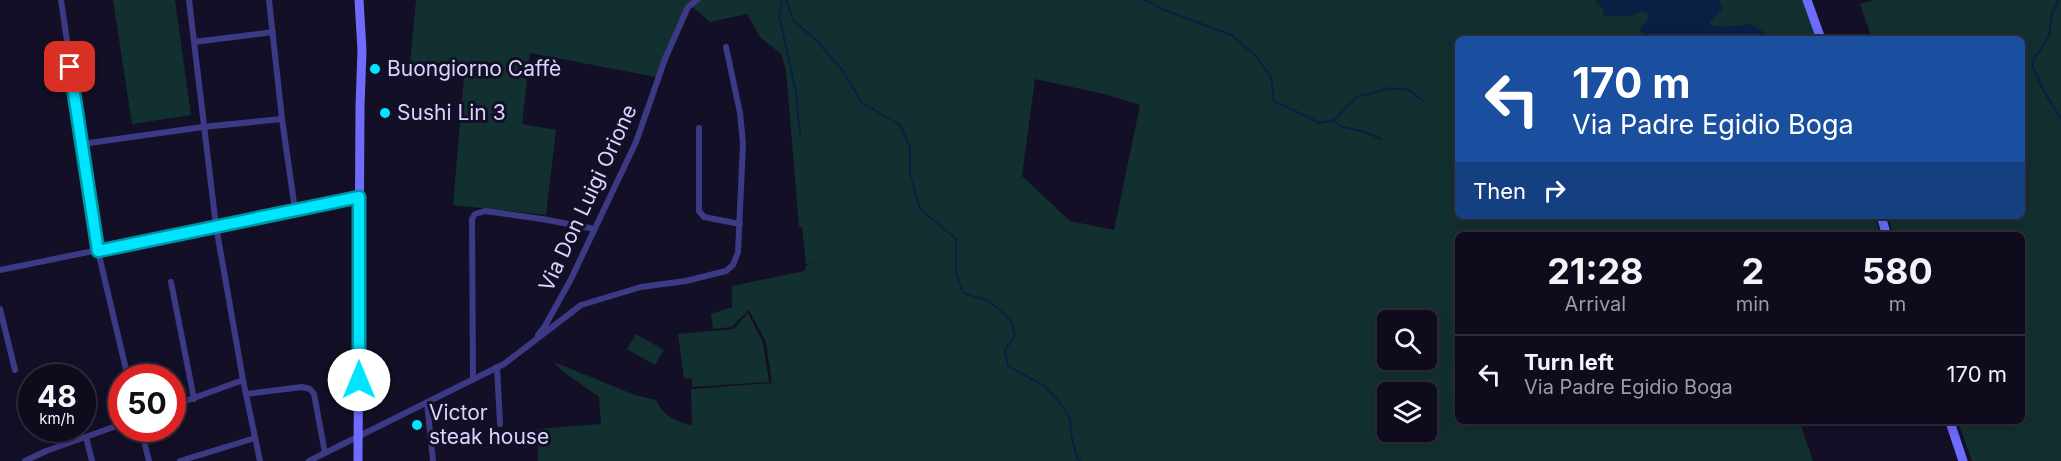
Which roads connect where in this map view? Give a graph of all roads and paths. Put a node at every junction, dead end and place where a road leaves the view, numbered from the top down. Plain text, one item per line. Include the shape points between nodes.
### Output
1 (60, 0) edge
2 (189, 0) edge
3 (270, 0) edge
4 (359, 0) edge
5 (697, 0) edge
6 (1807, 0) edge
7 (273, 32) junction
8 (1820, 36) edge
9 (194, 42) junction
10 (726, 47) dead end
11 (282, 119) junction
12 (203, 128) junction
13 (699, 128) dead end
14 (82, 144) junction
15 (359, 197) junction
16 (295, 210) junction
17 (740, 224) junction
18 (216, 226) junction
19 (595, 230) junction
20 (98, 251) junction
21 (0, 270) edge
22 (171, 282) dead end
23 (0, 309) edge
24 (533, 343) junction
25 (125, 364) edge
26 (497, 367) junction
27 (15, 370) dead end
28 (243, 380) junction
29 (473, 380) junction
30 (246, 394) junction
31 (194, 399) junction
32 (186, 402) edge
33 (427, 403) junction
34 (500, 424) dead end
35 (1951, 424) edge
36 (358, 436) junction
37 (255, 438) junction
38 (75, 442) edge
39 (87, 442) edge
40 (144, 442) edge
41 (325, 453) junction
42 (37, 459) edge
43 (25, 461) edge
44 (92, 461) edge
45 (149, 461) edge
46 (180, 461) edge
47 (260, 461) edge
48 (309, 461) edge
49 (358, 461) edge
50 (433, 461) edge
51 (1963, 461) edge

1 - 14 street
2 - 9 street
3 - 7 street
4 - 15 main road
5 - 19 street, Via Don Luigi Orione via 688,7 665,58 636,142
6 - 8 main road
7 - 9 street
7 - 11 street
9 - 12 street
10 - 17 street via 742,134
11 - 12 street
11 - 16 street
12 - 14 street
12 - 18 street
13 - 17 street via 699,211 704,218
14 - 20 street
15 - 16 street
15 - 36 main road
16 - 18 street
17 - 24 street via 738,252 726,271 641,287 581,304
18 - 20 street
18 - 28 street
19 - 24 street, Via Don Luigi Orione
19 - 29 street via 485,211 475,214
20 - 21 street
20 - 25 street
22 - 31 street
23 - 27 street
24 - 26 street
26 - 29 street
26 - 34 street
28 - 30 street
28 - 31 street
29 - 33 street
30 - 37 street
30 - 41 street via 310,388
31 - 32 street
33 - 36 street
33 - 50 street
35 - 51 main road
36 - 41 street
36 - 49 main road
37 - 46 street
37 - 47 street
38 - 42 street
39 - 44 street
40 - 45 street
41 - 48 street
42 - 43 street

